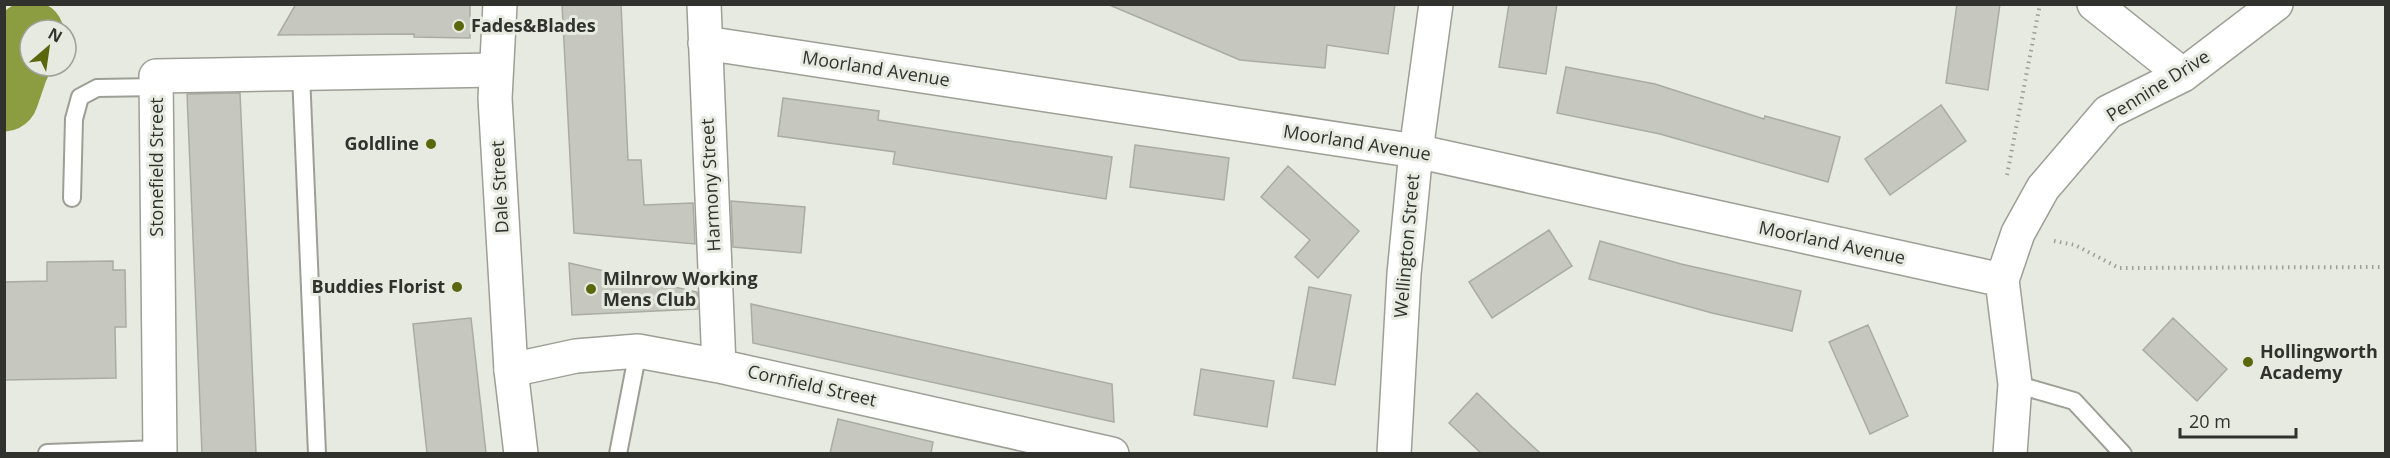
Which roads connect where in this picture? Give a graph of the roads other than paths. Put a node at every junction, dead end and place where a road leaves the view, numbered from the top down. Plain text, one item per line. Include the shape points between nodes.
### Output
1 (500, 4) edge
2 (704, 4) edge
3 (1436, 4) edge
4 (2094, 4) edge
5 (2276, 4) edge
6 (705, 44) junction
7 (496, 70) junction
8 (301, 74) junction
9 (2183, 75) junction
10 (157, 87) junction
11 (1416, 151) junction
12 (72, 198) dead end
13 (2002, 280) junction
14 (638, 351) junction
15 (719, 366) junction
16 (511, 370) junction
17 (2015, 384) junction
18 (160, 451) edge
19 (47, 453) edge
20 (317, 453) edge
21 (521, 453) edge
22 (618, 453) edge
23 (1112, 453) edge
24 (1394, 453) edge
25 (2010, 453) edge
26 (2123, 453) edge

1 - 7 street, Dale Street
2 - 6 street, Harmony Street
3 - 11 street, Wellington Street
4 - 9 street
5 - 9 street, Pennine Drive
6 - 11 street, Moorland Avenue
6 - 15 street, Harmony Street
7 - 8 street, Stonefield Street
7 - 16 street, Dale Street
8 - 10 street, Stonefield Street via 156,76
8 - 20 lane
9 - 13 street, Pennine Drive via 2108,112 2043,188 2018,233
10 - 12 lane via 96,88 80,97 74,119
10 - 18 street, Stonefield Street
11 - 13 street, Moorland Avenue
11 - 24 street, Wellington Street via 1404,274
13 - 17 street, Pennine Drive
14 - 15 street, Cornfield Street
14 - 16 street, Cornfield Street via 576,356
14 - 22 lane
15 - 23 street, Cornfield Street
16 - 21 street, Dale Street
17 - 25 street, Pennine Drive
17 - 26 lane via 2074,401
18 - 19 lane

